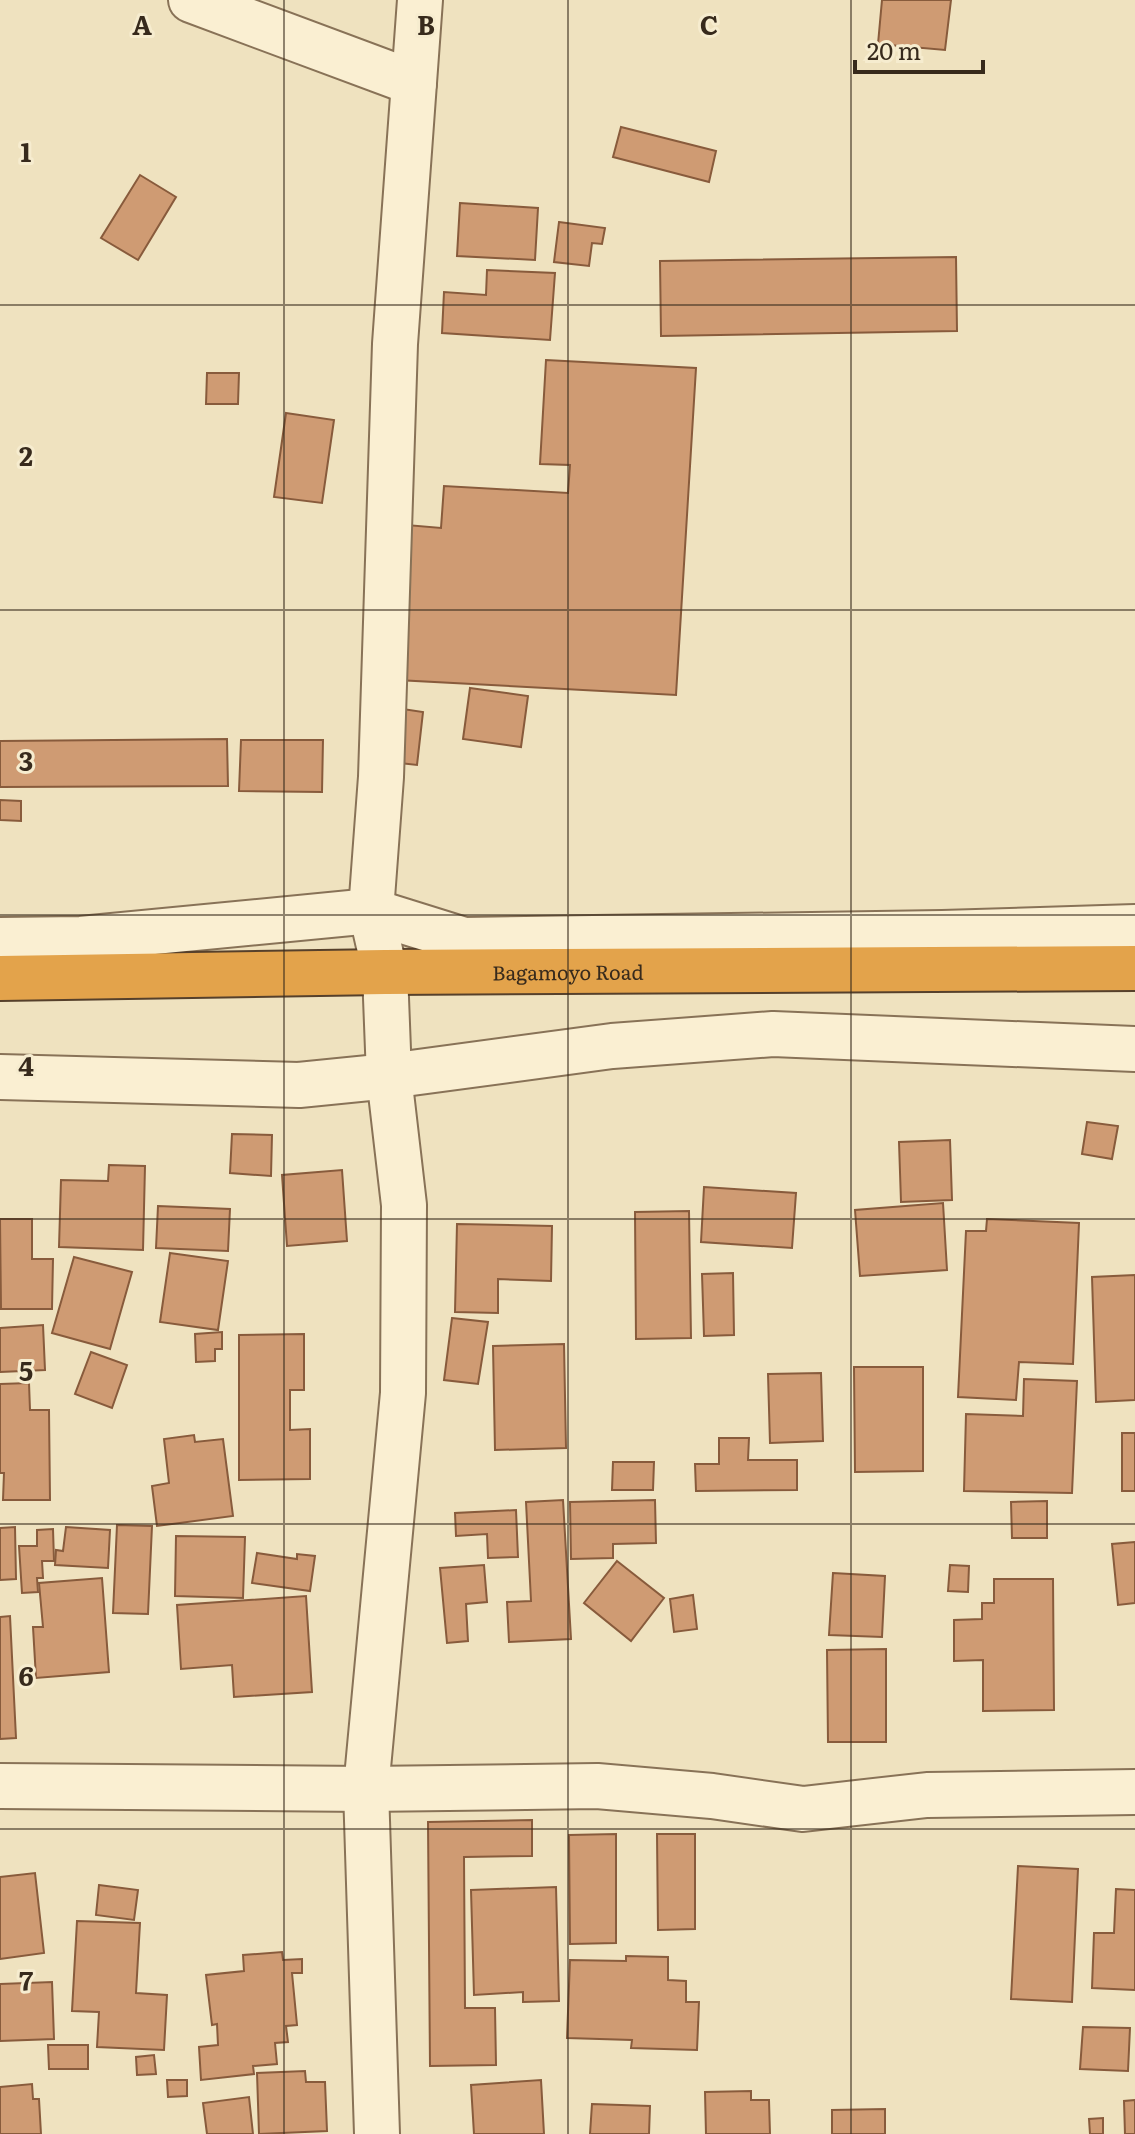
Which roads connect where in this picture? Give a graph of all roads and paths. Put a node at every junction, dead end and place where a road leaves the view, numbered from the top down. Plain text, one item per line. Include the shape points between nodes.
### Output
1 (191, 0) edge
2 (420, 0) edge
3 (414, 83) junction
4 (371, 911) junction
5 (1135, 927) edge
6 (0, 940) edge
7 (1135, 968) edge
8 (385, 972) junction
9 (0, 978) edge
10 (1135, 1049) edge
11 (389, 1076) junction
12 (0, 1077) edge
13 (0, 1786) edge
14 (366, 1789) junction
15 (1135, 1792) edge
16 (377, 2134) edge

1 - 3 street
2 - 3 street
3 - 4 street via 395,344 381,777
4 - 5 street via 464,940
4 - 6 street via 81,939
4 - 8 street
7 - 8 highway, Bagamoyo Road
8 - 9 highway, Bagamoyo Road
8 - 11 street
10 - 11 street via 773,1034 612,1046
11 - 12 street via 299,1085
11 - 14 street via 404,1205 403,1393
13 - 14 street
14 - 15 street via 597,1786 803,1809 927,1795
14 - 16 street

